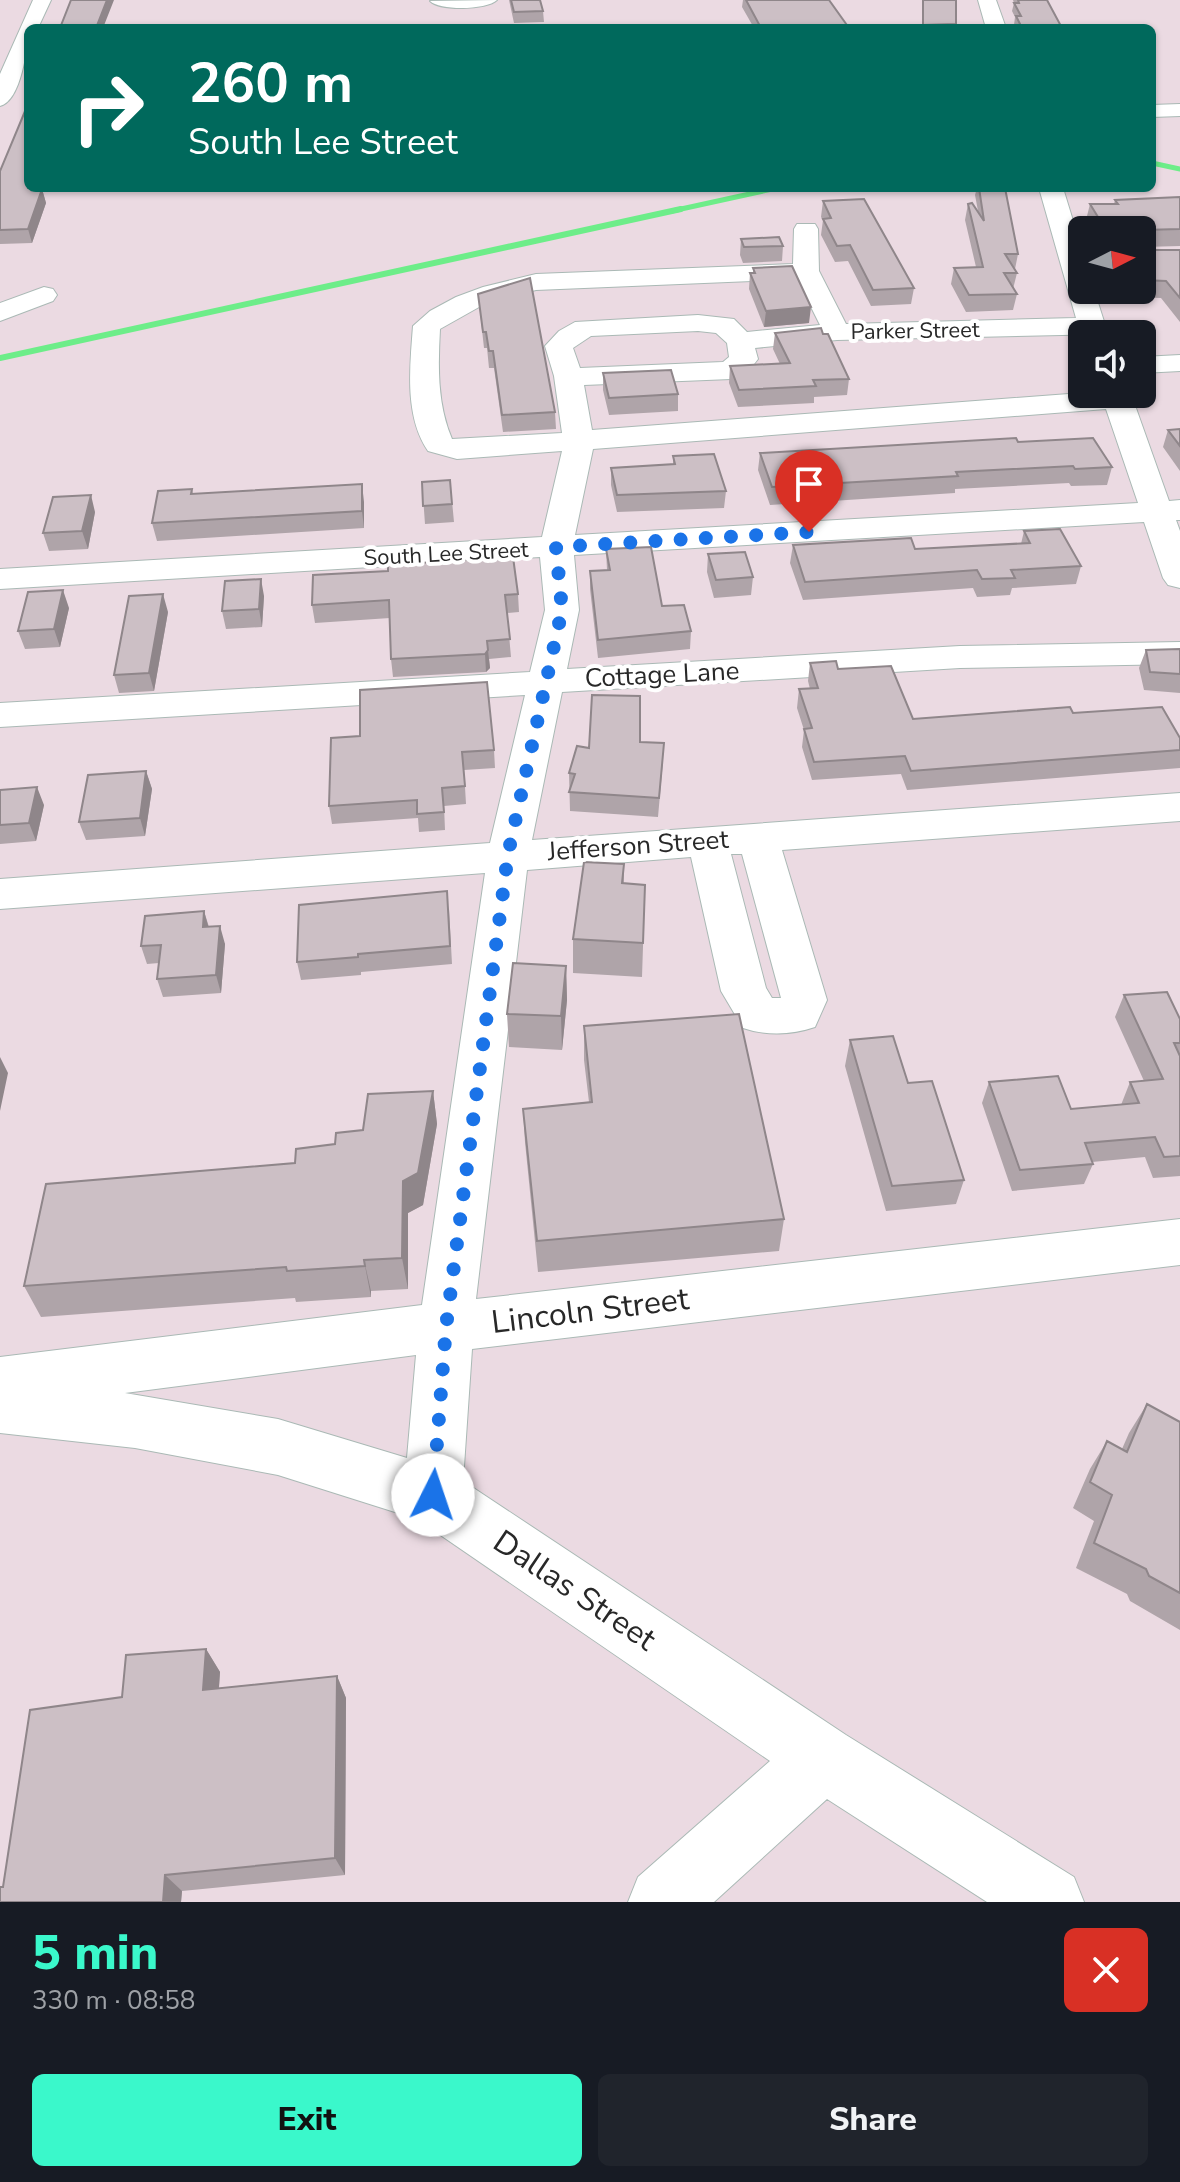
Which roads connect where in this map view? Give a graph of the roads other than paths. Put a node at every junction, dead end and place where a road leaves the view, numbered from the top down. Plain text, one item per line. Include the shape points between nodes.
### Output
1 (42, 0) edge
2 (488, 0) edge
3 (987, 0) edge
4 (439, 1) edge
5 (30, 23) joint
6 (26, 24) edge
7 (995, 24) edge
8 (24, 25) edge
9 (0, 31) edge
10 (24, 38) edge
11 (0, 100) edge
12 (1180, 110) edge
13 (1156, 111) edge
14 (1052, 192) edge
15 (806, 229) dead end
16 (1068, 233) edge
17 (806, 271) junction
18 (44, 295) dead end
19 (0, 313) edge
20 (1068, 330) edge
21 (837, 332) junction
22 (740, 341) junction
23 (1180, 363) edge
24 (1156, 364) edge
25 (568, 376) junction
26 (1068, 401) edge
27 (1122, 408) edge
28 (579, 442) junction
29 (1169, 511) edge
30 (556, 547) junction
31 (1180, 578) edge
32 (0, 579) edge
33 (1180, 653) edge
34 (547, 680) junction
35 (0, 715) edge
36 (1180, 807) edge
37 (758, 837) junction
38 (707, 840) junction
39 (508, 854) junction
40 (0, 894) edge
41 (1180, 1242) edge
42 (446, 1327) junction
43 (0, 1383) edge
44 (0, 1406) edge
45 (433, 1495) junction
46 (823, 1758) junction
47 (663, 1902) edge
48 (1049, 1902) edge

1 - 5 street
2 - 4 street
3 - 7 street
5 - 6 street
8 - 9 street
10 - 11 street
12 - 13 street
14 - 16 street
15 - 17 street
17 - 21 street
17 - 28 street via 536,282 448,309 427,326 424,375 430,426 439,445 457,450
18 - 19 street
20 - 21 street, Parker Street
21 - 22 street, Parker Street
22 - 25 street via 744,359 731,370
22 - 25 street via 724,325 585,328 559,346
23 - 24 street
25 - 28 street
26 - 28 street
27 - 29 street
28 - 30 street
29 - 30 street, South Lee Street
29 - 31 street
30 - 32 street, South Lee Street
30 - 34 street via 562,610
33 - 34 street, Cottage Lane via 960,657
34 - 35 street, Cottage Lane
34 - 39 street
36 - 37 street, Jefferson Street
37 - 38 street, Jefferson Street
37 - 38 street via 804,1000 799,1015 759,1016 744,991
38 - 39 street, Jefferson Street
39 - 40 street, Jefferson Street
39 - 42 street
41 - 42 street, Lincoln Street
42 - 43 street, Lincoln Street
42 - 45 street
44 - 45 street, Dallas Street via 135,1421 278,1447
45 - 46 street, Dallas Street
46 - 47 street
46 - 48 street, Dallas Street

